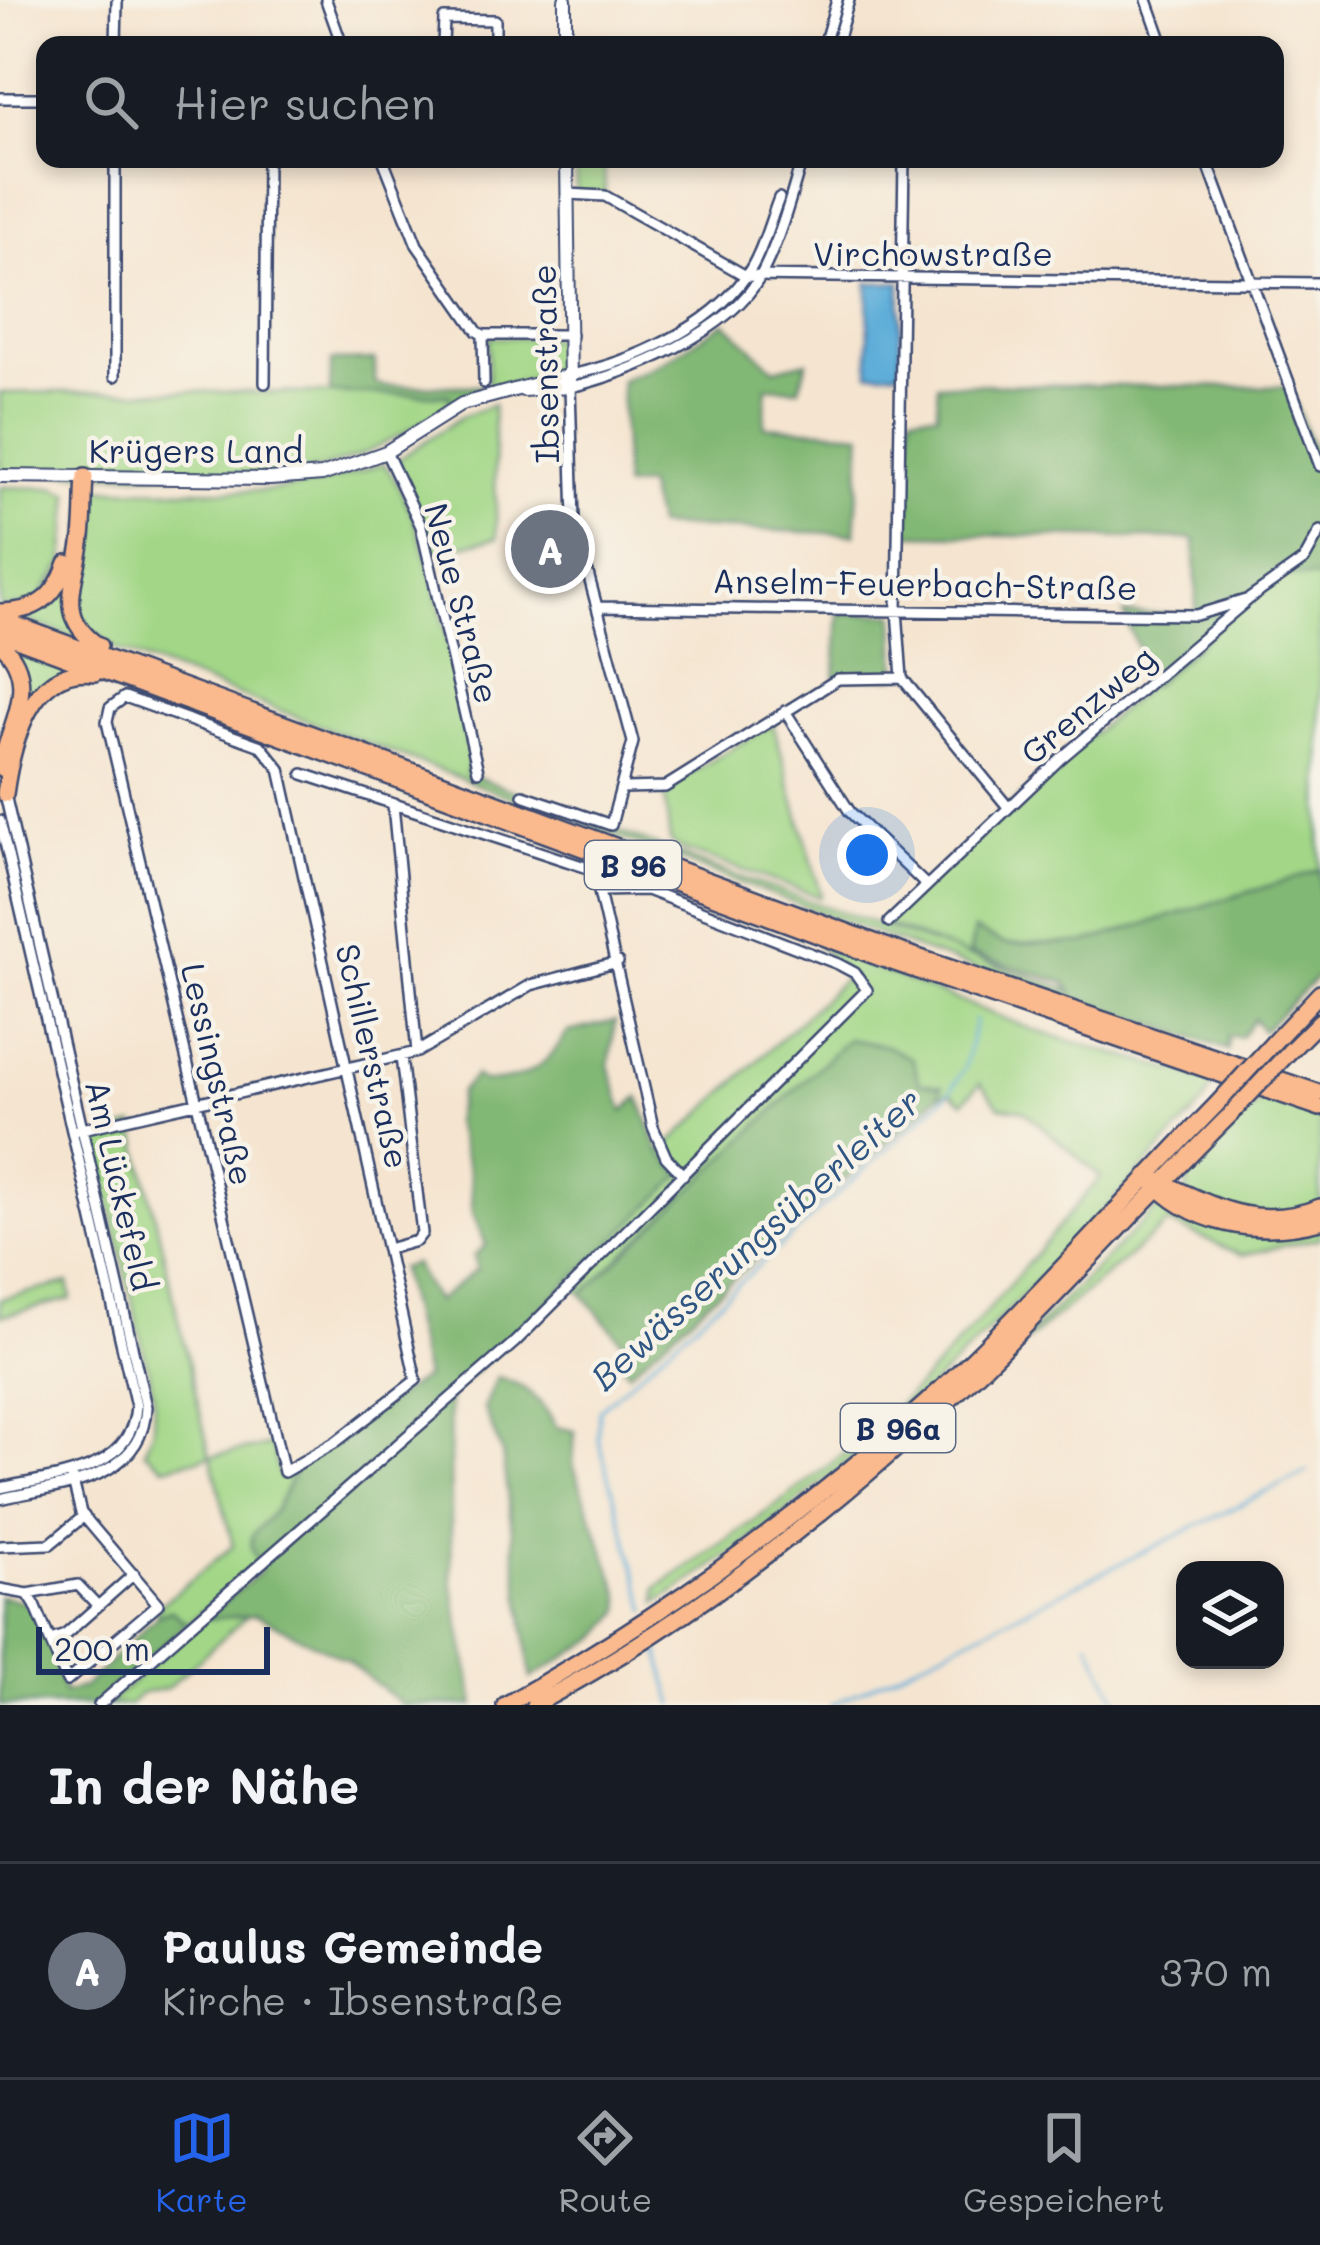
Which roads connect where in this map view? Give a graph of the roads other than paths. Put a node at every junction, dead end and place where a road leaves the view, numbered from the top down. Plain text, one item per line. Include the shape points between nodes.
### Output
1 (326, 0) edge
2 (565, 0) edge
3 (837, 0) edge
4 (850, 0) edge
5 (1147, 0) edge
6 (118, 2) edge
7 (116, 36) edge
8 (339, 36) edge
9 (443, 36) edge
10 (495, 36) edge
11 (566, 36) edge
12 (827, 36) edge
13 (839, 36) edge
14 (1160, 36) edge
15 (0, 98) edge
16 (36, 98) edge
17 (116, 168) edge
18 (267, 168) edge
19 (386, 168) edge
20 (567, 168) edge
21 (799, 168) edge
22 (904, 168) edge
23 (1209, 168) edge
24 (568, 194) junction
25 (778, 198) dead end
26 (746, 276) junction
27 (760, 277) junction
28 (901, 278) junction
29 (1251, 282) junction
30 (1320, 283) edge
31 (484, 335) junction
32 (571, 335) junction
33 (115, 376) dead end
34 (570, 381) junction
35 (265, 383) dead end
36 (484, 383) dead end
37 (386, 452) junction
38 (1320, 466) edge
39 (0, 476) edge
40 (80, 477) junction
41 (1320, 531) edge
42 (1249, 599) junction
43 (597, 608) junction
44 (897, 610) junction
45 (0, 616) edge
46 (0, 633) edge
47 (0, 643) edge
48 (122, 660) junction
49 (902, 678) junction
50 (158, 689) junction
51 (125, 697) joint
52 (785, 711) junction
53 (0, 768) edge
54 (478, 771) dead end
55 (303, 774) dead end
56 (623, 788) junction
57 (3, 794) edge
58 (524, 795) dead end
59 (393, 805) junction
60 (1008, 807) junction
61 (0, 820) edge
62 (926, 885) junction
63 (602, 891) junction
64 (889, 922) dead end
65 (617, 962) junction
66 (1320, 993) edge
67 (1320, 1021) edge
68 (417, 1052) junction
69 (401, 1057) junction
70 (350, 1067) junction
71 (1320, 1093) edge
72 (197, 1102) junction
73 (1320, 1108) edge
74 (1224, 1109) junction
75 (76, 1130) junction
76 (683, 1175) junction
77 (1156, 1183) junction
78 (1320, 1207) edge
79 (1320, 1221) edge
80 (391, 1248) junction
81 (416, 1380) joint
82 (72, 1477) junction
83 (0, 1488) edge
84 (0, 1499) edge
85 (84, 1516) junction
86 (0, 1546) edge
87 (134, 1574) junction
88 (0, 1589) edge
89 (28, 1594) junction
90 (98, 1606) junction
91 (632, 1638) junction
92 (51, 1640) junction
93 (99, 1705) edge
94 (506, 1705) edge
95 (534, 1705) edge

1 - 8 street
2 - 11 street
3 - 12 street
4 - 13 street
5 - 14 street
6 - 7 street
9 - 10 street via 444,20 495,20
15 - 16 street
17 - 33 street
18 - 35 street
19 - 31 street via 428,265
20 - 24 street, Ibsenstraße
21 - 27 street
22 - 28 street
23 - 29 street
24 - 26 street, Virchowstraße via 605,196
24 - 32 street, Ibsenstraße
25 - 26 street
26 - 27 street, Virchowstraße
26 - 34 street via 673,335
27 - 28 street, Virchowstraße
27 - 34 street via 710,325 657,357
28 - 29 street, Virchowstraße
28 - 44 street
29 - 30 street, Virchowstraße
29 - 38 street
31 - 32 street
31 - 36 street
32 - 34 street, Ibsenstraße
34 - 37 street, Krügers Land via 462,404
34 - 43 street, Ibsenstraße via 573,514
37 - 40 street, Krügers Land via 297,478
37 - 54 street, Neue Straße via 421,526
39 - 40 street, Krügers Land
40 - 45 main road via 61,581 37,607
40 - 48 main road via 82,542 69,606 81,632
41 - 42 street, Grenzweg via 1304,560
42 - 44 street, Anselm-Feuerbach-Straße via 1196,615
42 - 60 street, Grenzweg
43 - 44 street, Anselm-Feuerbach-Straße
43 - 56 street, Ibsenstraße via 633,742
44 - 49 street
45 - 48 main road, B 96
46 - 50 main road, B 96
47 - 53 main road via 22,684
48 - 71 main road, B 96 via 888,946
49 - 52 street via 838,679
49 - 60 street
50 - 57 main road via 91,672 54,678 29,707
50 - 73 main road, B 96 via 883,959
51 - 70 street, Schillerstraße via 266,749 283,778
51 - 72 street, Lessingstraße via 107,722
52 - 56 street via 665,787
52 - 62 street via 850,812
55 - 59 street
56 - 58 street via 610,825
57 - 75 street, Am Lückefeld
59 - 63 street via 586,867
59 - 68 street
60 - 62 street, Grenzweg
61 - 75 street, Am Lückefeld
62 - 64 street, Grenzweg
63 - 65 street
63 - 76 street via 647,890 838,964 867,990
65 - 68 street via 519,991
65 - 76 street via 653,1127
66 - 74 main road, B 96a, bridge
67 - 74 main road, B 96a, bridge
68 - 69 street
69 - 70 street
69 - 80 street via 422,1233
70 - 72 street
70 - 80 street, Schillerstraße
72 - 75 street
72 - 81 street, Lessingstraße via 284,1472
74 - 77 main road, B 96a
75 - 82 street, Am Lückefeld via 146,1407 142,1432 123,1461
76 - 93 street via 452,1400
77 - 78 main road via 1245,1217 1286,1219
77 - 79 main road via 1208,1218 1244,1228
77 - 91 main road, B 96a via 928,1401 788,1521
80 - 81 street, Schillerstraße
82 - 83 street, Am Lückefeld
82 - 84 street, Am Lückefeld
82 - 85 street
85 - 86 street via 50,1544
85 - 87 street
87 - 90 street
87 - 92 street via 158,1604 67,1681
88 - 89 street
89 - 90 street via 78,1585
89 - 92 street
90 - 92 street
91 - 94 main road, B 96a
91 - 95 main road, B 96a

